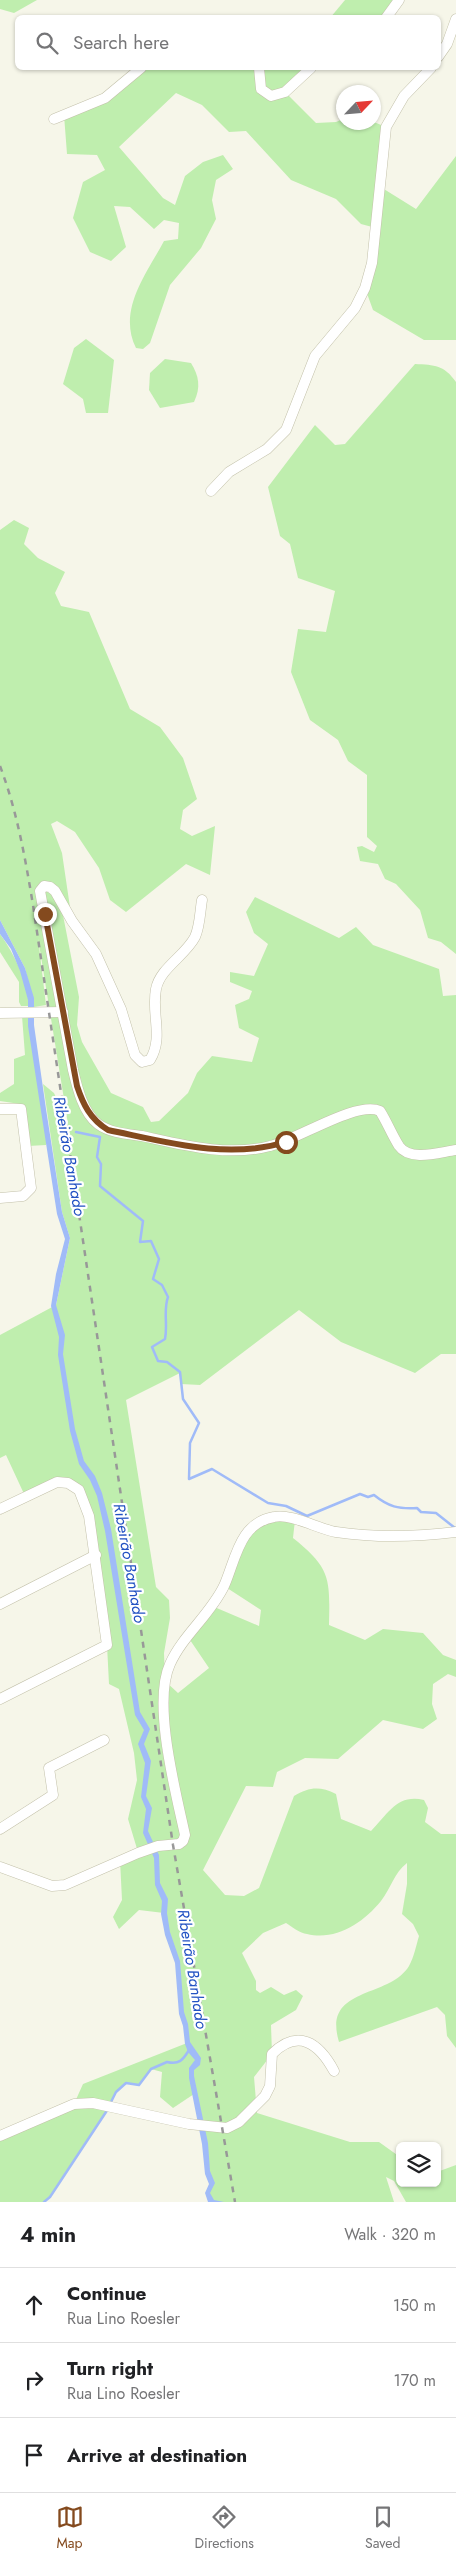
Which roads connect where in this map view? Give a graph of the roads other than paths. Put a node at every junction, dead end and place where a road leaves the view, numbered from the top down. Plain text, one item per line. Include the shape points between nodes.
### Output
1 (399, 0) edge
2 (388, 15) edge
3 (456, 19) edge
4 (441, 53) edge
5 (139, 70) edge
6 (259, 70) edge
7 (308, 70) edge
8 (429, 70) edge
9 (54, 119) dead end
10 (210, 491) dead end
11 (202, 900) dead end
12 (63, 1012) junction
13 (0, 1013) edge
14 (0, 1109) edge
15 (456, 1150) edge
16 (0, 1198) edge
17 (0, 1509) edge
18 (456, 1532) edge
19 (96, 1555) junction
20 (0, 1604) edge
21 (0, 1700) edge
22 (104, 1740) dead end
23 (0, 1829) edge
24 (0, 1867) edge
25 (334, 2071) dead end
26 (0, 2136) edge

1 - 2 street
3 - 4 street via 448,44
5 - 9 street via 105,98
6 - 7 street via 261,89 271,96 285,92
8 - 10 street via 404,96 386,127 372,263 355,308 315,356 286,430 267,448 229,472
11 - 12 street via 195,937 162,974 156,988 158,1037 150,1060 142,1062 135,1055 121,1009 96,954 55,891 44,886 40,891 40,901
12 - 13 street
12 - 15 street via 81,1097 92,1118 108,1130 207,1148 258,1149 286,1142 369,1107 380,1111 406,1152 414,1155
14 - 16 street via 21,1109 31,1188 17,1198
17 - 19 street via 43,1487 57,1482 68,1483 84,1497
18 - 24 street via 377,1538 333,1532 278,1516 267,1518 249,1530 240,1542 219,1595 178,1650 166,1673 165,1718 183,1841 146,1850 58,1886
19 - 20 street
19 - 21 street via 107,1645
22 - 23 street via 50,1768 53,1795
25 - 26 street via 324,2053 294,2039 282,2044 272,2054 270,2086 265,2096 239,2122 227,2128 189,2124 103,2105 74,2104

